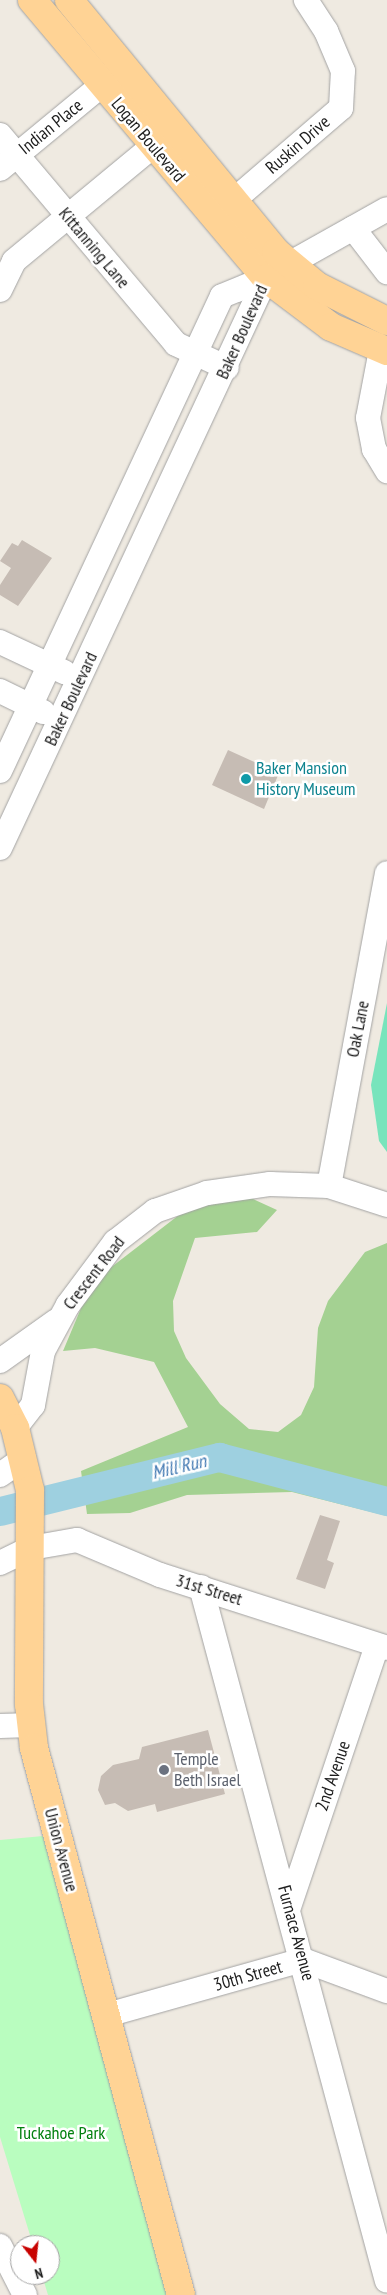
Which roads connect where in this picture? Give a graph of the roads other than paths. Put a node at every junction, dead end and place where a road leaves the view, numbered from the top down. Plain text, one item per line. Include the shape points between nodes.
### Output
1 (32, 0) edge
2 (69, 0) edge
3 (306, 0) edge
4 (102, 85) junction
5 (0, 135) edge
6 (152, 146) junction
7 (8, 162) edge
8 (234, 200) junction
9 (387, 209) edge
10 (68, 217) junction
11 (353, 228) junction
12 (289, 264) junction
13 (387, 272) edge
14 (266, 278) junction
15 (0, 290) edge
16 (387, 321) edge
17 (384, 350) edge
18 (196, 353) junction
19 (227, 368) junction
20 (387, 471) edge
21 (0, 642) edge
22 (50, 665) junction
23 (80, 680) junction
24 (0, 691) edge
25 (31, 705) junction
26 (60, 721) junction
27 (0, 771) edge
28 (0, 848) edge
29 (387, 873) edge
30 (329, 1186) junction
31 (387, 1205) edge
32 (60, 1318) junction
33 (0, 1361) edge
34 (0, 1398) edge
35 (14, 1428) junction
36 (24, 1458) junction
37 (0, 1476) edge
38 (31, 1548) junction
39 (0, 1563) edge
40 (201, 1587) junction
41 (382, 1646) edge
42 (31, 1725) junction
43 (0, 1726) edge
44 (289, 1907) junction
45 (303, 1960) junction
46 (387, 1991) edge
47 (107, 2015) junction
48 (0, 2246) edge
49 (387, 2281) edge
50 (25, 2295) edge
51 (181, 2295) edge

1 - 4 main road, Logan Boulevard
2 - 8 main road, Logan Boulevard
3 - 8 street, Ruskin Drive via 326,31 343,71 341,108
4 - 6 main road, Logan Boulevard
4 - 7 street, Indian Place
5 - 7 street, Kittanning Lane
6 - 10 street
6 - 14 main road, Logan Boulevard
7 - 10 street, Kittanning Lane
8 - 12 main road, Logan Boulevard
9 - 11 street
10 - 15 street via 14,261
10 - 18 street, Kittanning Lane via 176,344
11 - 12 street
11 - 13 street
12 - 14 main road
12 - 16 main road, Logan Boulevard via 317,286
14 - 17 main road, Logan Boulevard via 332,326
14 - 18 street, Baker Boulevard via 222,296
14 - 19 street, Baker Boulevard
17 - 20 street via 368,418 374,449
18 - 19 street, Kittanning Lane
18 - 22 street, Baker Boulevard
19 - 23 street, Baker Boulevard
21 - 22 street
22 - 23 street
22 - 25 street, Baker Boulevard
23 - 26 street, Baker Boulevard
24 - 25 street
25 - 26 street
25 - 27 street, Baker Boulevard
26 - 28 street, Baker Boulevard
29 - 30 street, Oak Lane
30 - 31 street, Crescent Road
30 - 32 street, Crescent Road via 237,1187 155,1212 115,1242
32 - 33 street, Crescent Road
32 - 35 street, Crescent Road via 43,1351 33,1405
34 - 35 main road, Union Avenue
35 - 36 main road, Union Avenue
36 - 37 street
36 - 38 main road, Union Avenue via 30,1501
38 - 39 street, 31st Street
38 - 40 street, 31st Street via 77,1540
38 - 42 main road, Union Avenue
40 - 41 street, 31st Street
40 - 44 street, Furnace Avenue
41 - 44 street, 2nd Avenue
42 - 43 street
42 - 47 main road, Union Avenue
44 - 45 street, Furnace Avenue
45 - 46 street, 30th Street
45 - 47 street, 30th Street
45 - 49 street, Furnace Avenue
47 - 51 main road, Union Avenue
48 - 50 street

